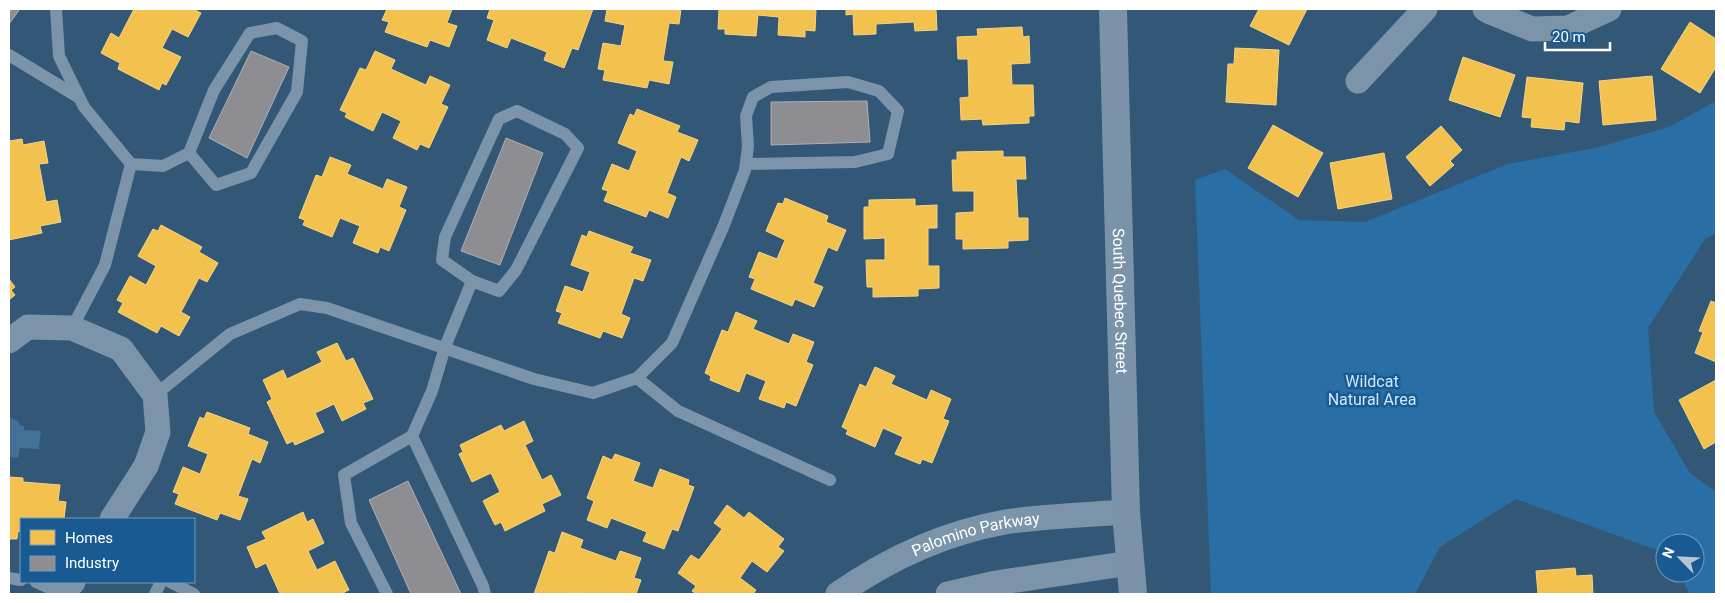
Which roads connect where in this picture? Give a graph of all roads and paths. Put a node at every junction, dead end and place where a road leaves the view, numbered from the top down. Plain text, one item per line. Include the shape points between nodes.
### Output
1 (56, 9) edge
2 (1113, 9) edge
3 (1425, 9) edge
4 (1485, 9) edge
5 (1609, 9) edge
6 (9, 55) edge
7 (1358, 81) dead end
8 (78, 97) junction
9 (189, 153) junction
10 (131, 164) junction
11 (746, 164) junction
12 (472, 281) junction
13 (72, 328) junction
14 (9, 341) edge
15 (445, 347) junction
16 (637, 378) junction
17 (155, 395) junction
18 (412, 436) junction
19 (830, 480) dead end
20 (1126, 512) junction
21 (113, 518) edge
22 (1130, 563) junction
23 (38, 583) edge
24 (71, 583) edge
25 (172, 583) edge
26 (62, 594) edge
27 (194, 594) edge
28 (388, 594) edge
29 (485, 594) edge
30 (838, 594) edge
31 (948, 594) edge
32 (1133, 594) edge

1 - 8 lane via 59,56
2 - 20 main road, South Quebec Street
3 - 7 street
4 - 5 street via 1532,29 1568,28
6 - 8 lane
8 - 10 lane
9 - 9 lane via 214,90 250,34 277,28 302,41 297,92 251,173 216,185
9 - 10 lane via 163,166
10 - 13 lane via 105,265
11 - 11 lane via 746,116 753,97 771,87 848,82 879,91 898,111 888,154 855,162
11 - 16 lane via 724,224 672,343
12 - 12 lane via 442,260 445,236 499,119 517,111 566,134 578,148 516,270 499,291
12 - 15 lane
13 - 14 street via 28,328
13 - 17 street via 121,349
15 - 16 lane via 534,379 593,393
15 - 17 lane via 327,308 300,304 230,334
15 - 18 lane via 432,391
16 - 19 lane via 678,411
17 - 21 street via 158,432 146,466
18 - 28 lane via 344,475 351,523
18 - 29 lane
20 - 22 main road, South Quebec Street
20 - 30 street, Palomino Parkway via 1004,522 966,531 932,542 892,561
22 - 31 street via 996,583
22 - 32 main road, South Quebec Street
23 - 26 lane
24 - 26 street
25 - 27 lane

